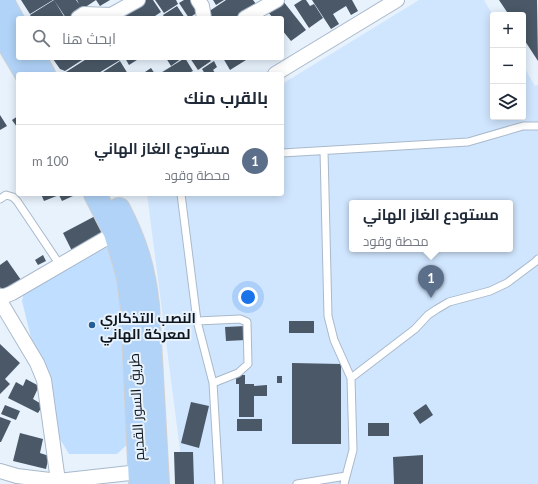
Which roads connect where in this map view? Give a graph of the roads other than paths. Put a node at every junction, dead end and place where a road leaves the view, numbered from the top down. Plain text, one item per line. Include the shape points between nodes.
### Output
1 (138, 0) edge
2 (198, 0) edge
3 (277, 0) edge
4 (397, 0) edge
5 (2, 1) edge
6 (383, 4) edge
7 (254, 12) edge
8 (81, 16) edge
9 (204, 16) edge
10 (16, 26) edge
11 (0, 30) edge
12 (16, 57) edge
13 (18, 60) edge
14 (35, 60) edge
15 (285, 60) edge
16 (25, 72) edge
17 (43, 72) edge
18 (276, 72) edge
19 (538, 126) edge
20 (324, 151) junction
21 (284, 153) edge
22 (96, 196) edge
23 (112, 196) edge
24 (181, 196) edge
25 (0, 199) edge
26 (121, 230) junction
27 (538, 258) edge
28 (60, 265) junction
29 (0, 296) edge
30 (0, 301) edge
31 (197, 321) junction
32 (351, 378) junction
33 (213, 383) junction
34 (0, 471) edge
35 (346, 476) junction
36 (149, 477) edge
37 (58, 482) junction
38 (219, 484) edge
39 (297, 484) edge
40 (344, 484) edge

1 - 8 street via 112,15
2 - 9 street
3 - 7 street
4 - 6 street
5 - 10 main road
6 - 15 street
11 - 12 main road
13 - 16 main road
14 - 17 main road
15 - 18 street
19 - 20 lane via 523,126 468,142
20 - 21 lane
20 - 32 lane via 328,316 334,340
22 - 26 main road, طريق السور القديم
23 - 26 main road, طريق السور القديم
24 - 31 lane
25 - 28 lane via 6,195 17,201
26 - 28 street
26 - 36 main road, طريق السور القديم via 122,255 132,309
27 - 32 lane via 507,283 490,291 449,302 437,309
28 - 29 street via 12,293
30 - 37 street via 37,363 44,380
31 - 33 lane
31 - 33 lane via 240,318 247,322 248,364 238,373
32 - 35 lane via 353,450
33 - 38 lane
34 - 37 street
35 - 39 lane
35 - 40 lane
36 - 37 street

